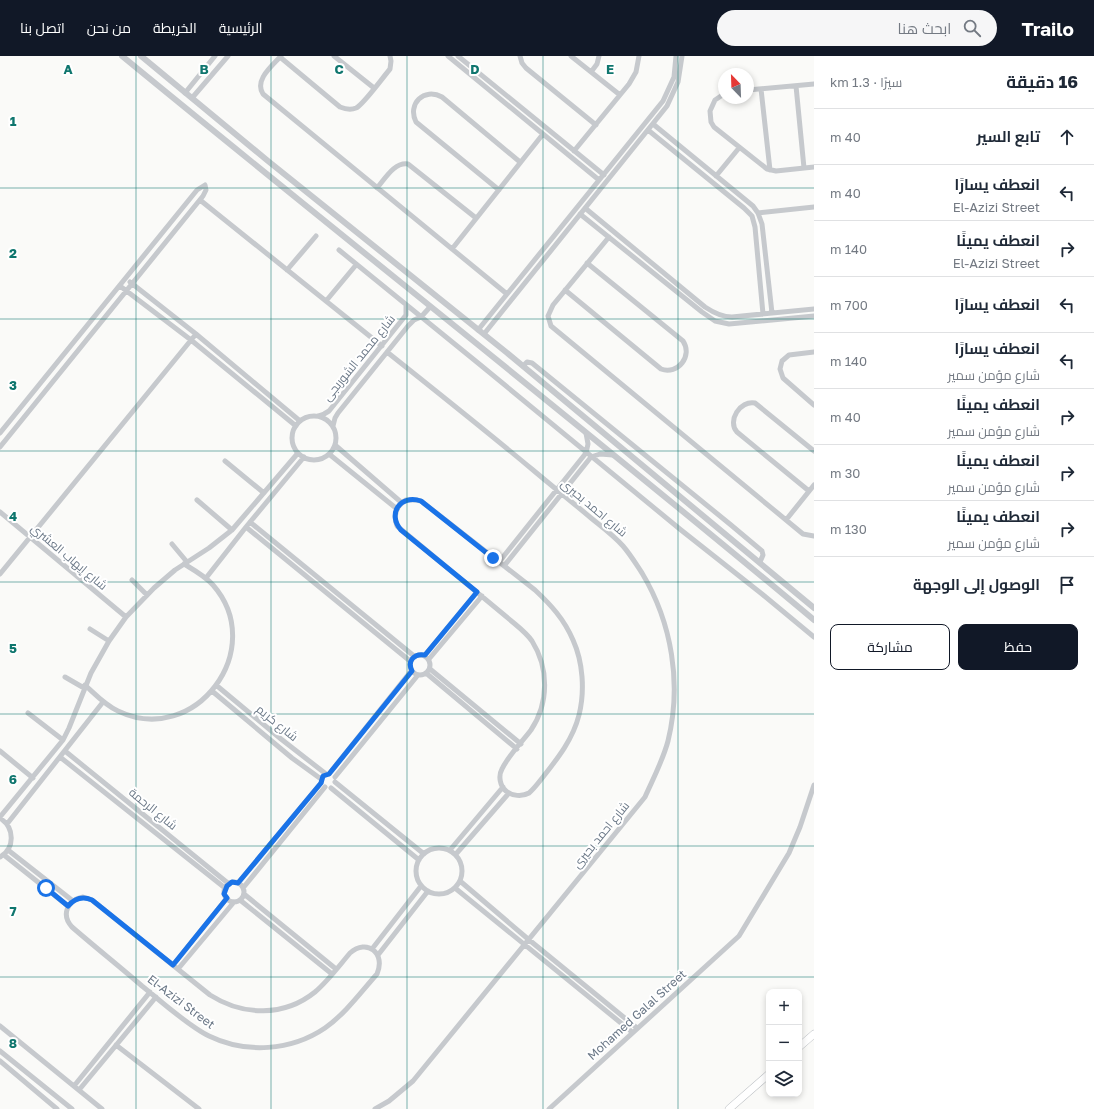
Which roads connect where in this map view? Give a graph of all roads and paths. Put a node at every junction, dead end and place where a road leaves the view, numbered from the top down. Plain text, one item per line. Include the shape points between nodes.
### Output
1 (122, 56) edge
2 (141, 56) edge
3 (215, 56) edge
4 (228, 56) edge
5 (334, 56) edge
6 (390, 56) edge
7 (448, 56) edge
8 (458, 56) edge
9 (520, 56) edge
10 (571, 56) edge
11 (599, 56) edge
12 (639, 56) edge
13 (676, 56) edge
14 (683, 56) edge
15 (280, 57) edge
16 (591, 72) junction
17 (814, 84) edge
18 (796, 86) junction
19 (374, 88) junction
20 (498, 88) junction
21 (761, 89) junction
22 (754, 90) edge
23 (185, 92) junction
24 (494, 93) junction
25 (620, 95) junction
26 (192, 98) junction
27 (718, 98) edge
28 (653, 124) junction
29 (596, 125) junction
30 (648, 130) junction
31 (543, 134) junction
32 (739, 148) junction
33 (574, 151) junction
34 (268, 161) junction
35 (520, 162) junction
36 (814, 167) edge
37 (804, 168) junction
38 (261, 170) junction
39 (770, 170) junction
40 (604, 175) junction
41 (716, 176) junction
42 (599, 180) junction
43 (377, 188) junction
44 (499, 190) junction
45 (200, 200) junction
46 (814, 207) edge
47 (585, 208) junction
48 (758, 213) junction
49 (580, 214) junction
50 (476, 218) junction
51 (316, 236) dead end
52 (609, 237) junction
53 (452, 249) junction
54 (339, 250) dead end
55 (587, 263) junction
56 (356, 264) junction
57 (287, 270) junction
58 (405, 270) junction
59 (126, 279) junction
60 (397, 280) junction
61 (132, 284) junction
62 (120, 286) junction
63 (126, 290) junction
64 (565, 290) junction
65 (507, 294) junction
66 (326, 302) junction
67 (406, 305) junction
68 (430, 307) junction
69 (814, 309) edge
70 (772, 313) junction
71 (763, 314) junction
72 (814, 316) edge
73 (421, 317) junction
74 (478, 330) junction
75 (196, 334) junction
76 (484, 334) junction
77 (191, 340) junction
78 (382, 346) junction
79 (388, 352) junction
80 (814, 352) edge
81 (523, 366) junction
82 (568, 403) junction
83 (814, 404) edge
84 (561, 412) junction
85 (318, 416) junction
86 (300, 422) junction
87 (296, 426) junction
88 (333, 426) junction
89 (0, 433) edge
90 (586, 433) junction
91 (335, 445) junction
92 (0, 447) edge
93 (814, 451) edge
94 (298, 453) junction
95 (586, 453) junction
96 (329, 454) junction
97 (613, 455) junction
98 (304, 457) junction
99 (591, 457) junction
100 (225, 461) dead end
101 (814, 485) edge
102 (557, 490) junction
103 (809, 491) junction
104 (264, 494) junction
105 (562, 494) junction
106 (197, 500) dead end
107 (402, 503) junction
108 (396, 509) junction
109 (0, 512) edge
110 (786, 520) junction
111 (250, 522) junction
112 (246, 527) junction
113 (718, 527) junction
114 (232, 530) junction
115 (711, 536) junction
116 (814, 536) edge
117 (30, 537) junction
118 (172, 544) dead end
119 (499, 562) junction
120 (760, 562) junction
121 (185, 563) junction
122 (504, 566) junction
123 (0, 574) edge
124 (206, 578) junction
125 (132, 580) dead end
126 (477, 592) junction
127 (146, 595) junction
128 (482, 596) junction
129 (805, 600) junction
130 (799, 608) junction
131 (814, 608) edge
132 (126, 617) junction
133 (814, 620) edge
134 (90, 629) dead end
135 (814, 637) edge
136 (109, 641) junction
137 (414, 656) junction
138 (427, 657) junction
139 (410, 661) junction
140 (412, 671) junction
141 (428, 671) junction
142 (418, 675) junction
143 (65, 677) dead end
144 (216, 685) junction
145 (85, 686) junction
146 (212, 691) junction
147 (103, 702) junction
148 (246, 710) junction
149 (28, 713) dead end
150 (241, 716) junction
151 (63, 740) junction
152 (521, 744) junction
153 (517, 749) junction
154 (0, 751) edge
155 (65, 751) junction
156 (60, 756) junction
157 (328, 774) junction
158 (33, 778) junction
159 (335, 780) junction
160 (321, 781) junction
161 (814, 785) edge
162 (503, 787) junction
163 (325, 788) junction
164 (331, 788) junction
165 (509, 793) junction
166 (0, 818) edge
167 (7, 824) junction
168 (8, 850) junction
169 (450, 850) junction
170 (424, 854) junction
171 (456, 854) junction
172 (2, 856) edge
173 (419, 860) junction
174 (460, 881) junction
175 (238, 883) junction
176 (227, 886) junction
177 (421, 886) junction
178 (455, 888) junction
179 (243, 891) junction
180 (428, 891) junction
181 (227, 898) junction
182 (73, 901) junction
183 (237, 901) junction
184 (68, 906) junction
185 (528, 939) junction
186 (524, 945) junction
187 (372, 949) junction
188 (378, 954) junction
189 (173, 965) junction
190 (178, 969) junction
191 (336, 969) junction
192 (332, 974) junction
193 (150, 992) junction
194 (156, 997) junction
195 (0, 1026) edge
196 (637, 1028) junction
197 (632, 1032) junction
198 (814, 1034) edge
199 (802, 1044) edge
200 (116, 1045) junction
201 (0, 1051) edge
202 (0, 1061) edge
203 (766, 1077) edge
204 (74, 1086) junction
205 (79, 1090) junction
206 (61, 1101) junction
207 (56, 1108) edge
208 (72, 1109) edge
209 (102, 1109) edge
210 (199, 1109) edge
211 (375, 1109) edge
212 (549, 1109) edge
213 (729, 1109) edge

1 - 38 street
2 - 23 street
3 - 23 street
4 - 26 street
5 - 19 street
6 - 19 street via 390,69
7 - 24 street
8 - 20 street
9 - 29 street via 526,68
10 - 16 street
11 - 16 street
12 - 25 street via 633,78
13 - 40 street via 674,77 663,101
14 - 28 street via 676,90
15 - 19 street via 344,109 359,106
15 - 43 street via 261,80 262,94
16 - 25 street
17 - 18 street
18 - 21 street
18 - 37 street
20 - 24 street
20 - 33 street
21 - 22 street
21 - 39 street
23 - 26 street
24 - 31 street
25 - 29 street
26 - 34 street
27 - 32 street via 710,110 711,122 718,132
28 - 30 street
28 - 41 street
29 - 33 street
30 - 47 street
30 - 71 street via 752,216
31 - 35 street
31 - 42 street
32 - 39 street
32 - 41 street
33 - 40 street
34 - 38 street
34 - 58 street
35 - 44 street
35 - 44 street via 438,94 428,94 419,99 413,113 416,122
36 - 37 street
37 - 39 street
38 - 60 street
40 - 42 street
41 - 48 street
42 - 65 street
43 - 50 street via 397,166 408,164
43 - 53 street
44 - 50 street
45 - 57 street
45 - 59 street via 205,193 205,185 197,190
45 - 61 street
46 - 48 street
47 - 49 street
47 - 71 street via 709,310 718,315 732,317
48 - 70 street via 762,224
49 - 52 street
49 - 76 street
50 - 53 street
51 - 57 street
52 - 55 street
52 - 72 street via 715,321 729,324
53 - 65 street
54 - 56 street
55 - 64 street
55 - 64 street via 683,341 687,353 678,367 670,371 661,370
56 - 66 street
56 - 67 street
57 - 66 street
58 - 60 street
58 - 74 street
59 - 61 street
59 - 62 street
60 - 68 street
61 - 63 street
61 - 75 street
62 - 63 street
62 - 89 street
63 - 77 street
63 - 92 street
64 - 110 street via 550,310 548,316 551,326
65 - 74 street
66 - 78 street
67 - 73 street
67 - 78 street, شارع محمد الشوربجى via 404,318
68 - 73 street, شارع محمد الشوربجى
68 - 84 street
69 - 70 street
70 - 71 street
73 - 79 street, شارع محمد الشوربجى via 411,323
73 - 95 street
74 - 76 street
75 - 77 street
75 - 86 street
76 - 81 street
77 - 87 street
77 - 117 street
78 - 85 street, شارع محمد الشوربجى via 329,411
79 - 88 street, شارع محمد الشوربجى via 338,413
79 - 102 street, شارع احمد بحيرى
80 - 83 street via 789,355 782,361 780,370 783,378
81 - 82 street
81 - 120 street via 527,362 532,363 726,521 762,551
82 - 84 street
82 - 113 street
84 - 90 street
85 - 86 street via 308,417
85 - 88 street
86 - 87 street
87 - 94 street via 292,437
88 - 91 street
90 - 95 street
90 - 97 street
91 - 96 street
91 - 107 street
93 - 103 street via 755,403 743,404 733,418 733,426 737,432
94 - 98 street
94 - 104 street
95 - 99 street
95 - 102 street
96 - 98 street via 317,460
96 - 108 street
97 - 99 street via 600,454
97 - 115 street
98 - 111 street
99 - 105 street
99 - 135 street
100 - 104 street
101 - 103 street
102 - 105 street, شارع احمد بحيرى
102 - 119 street
103 - 110 street
104 - 114 street
105 - 122 street
105 - 185 street, شارع احمد بحيرى via 621,544 650,587 668,631 673,658 673,701 668,741 644,797
106 - 114 street
107 - 108 street
107 - 119 street via 421,501
108 - 126 street via 395,520 401,530
109 - 117 street, شارع إيهاب العشري
110 - 116 street via 803,534
111 - 112 street
111 - 137 street
112 - 124 street
112 - 139 street
113 - 115 street
113 - 120 street
114 - 121 street
115 - 130 street
117 - 123 street
117 - 132 street, شارع إيهاب العشري
118 - 121 street
119 - 122 street
120 - 129 street
121 - 124 street
121 - 127 street
122 - 165 street via 559,614 579,656 582,689 575,728 563,751 530,792 520,796
124 - 144 street via 220,594 231,624 230,656 227,667
125 - 127 street
126 - 128 street
126 - 138 street
127 - 132 street
128 - 138 street
128 - 152 street via 531,640 543,669 545,692 542,708
129 - 130 street
129 - 131 street
130 - 133 street
132 - 136 street
134 - 136 street
136 - 145 street
137 - 138 street
137 - 139 street
138 - 141 street via 431,666
139 - 140 street
140 - 142 street
140 - 157 street
141 - 142 street
141 - 152 street
141 - 153 street
142 - 159 street
143 - 145 street
144 - 146 street
144 - 148 street, شارع كريم
145 - 147 street
145 - 151 street
146 - 147 street via 190,709 164,718 146,719 128,715
146 - 150 street, شارع كريم
147 - 155 street
148 - 150 street
148 - 157 street, شارع كريم
149 - 151 street
150 - 160 street, شارع كريم
151 - 158 street
152 - 153 street
153 - 162 street via 501,770 500,782
154 - 158 street
155 - 156 street
155 - 176 street, شارع الرحمة
156 - 167 street
156 - 176 street, شارع الرحمة
157 - 159 street, شارع كريم
157 - 160 street
158 - 166 street
159 - 164 street
159 - 170 street, شارع كريم
160 - 163 street, شارع كريم
160 - 175 street
161 - 196 street, Mohamed Galal Street via 789,853 739,936
162 - 165 street
162 - 169 street
163 - 164 street
163 - 179 street
164 - 173 street
165 - 171 street
166 - 167 street
167 - 168 street via 11,834 11,845
168 - 172 street
168 - 182 street
169 - 170 street via 436,848
169 - 171 street
170 - 173 street
171 - 174 street via 462,867
172 - 184 street
173 - 177 street via 416,873
174 - 178 street
174 - 185 street
175 - 176 street
175 - 179 street
176 - 181 street via 224,894
177 - 180 street
177 - 187 street
178 - 180 street via 445,894 433,894
178 - 186 street
179 - 183 street
179 - 191 street
180 - 188 street
181 - 183 street
181 - 189 street
182 - 184 street
182 - 189 street, El-Azizi Street via 83,898 92,900
183 - 190 street
183 - 192 street
184 - 193 street, El-Azizi Street via 67,920 72,927
185 - 186 street, شارع احمد بحيرى
185 - 196 street
186 - 197 street
186 - 211 street, شارع احمد بحيرى via 413,1080 389,1101
187 - 188 street
187 - 191 street, El-Azizi Street via 354,949
188 - 194 street, El-Azizi Street via 380,964 377,974 336,1018 314,1034 275,1047 248,1047 221,1041 197,1029
189 - 190 street, El-Azizi Street
190 - 192 street, El-Azizi Street via 218,1000 237,1008 257,1011 278,1010 306,999
191 - 192 street, El-Azizi Street
193 - 194 street, El-Azizi Street
193 - 204 street
194 - 200 street
195 - 204 street
196 - 197 street, Mohamed Galal Street
197 - 212 street, Mohamed Galal Street
198 - 199 main road
200 - 205 street
200 - 210 street
201 - 206 street
202 - 207 street
203 - 213 main road
204 - 205 street
205 - 209 street
206 - 207 street
206 - 208 street

